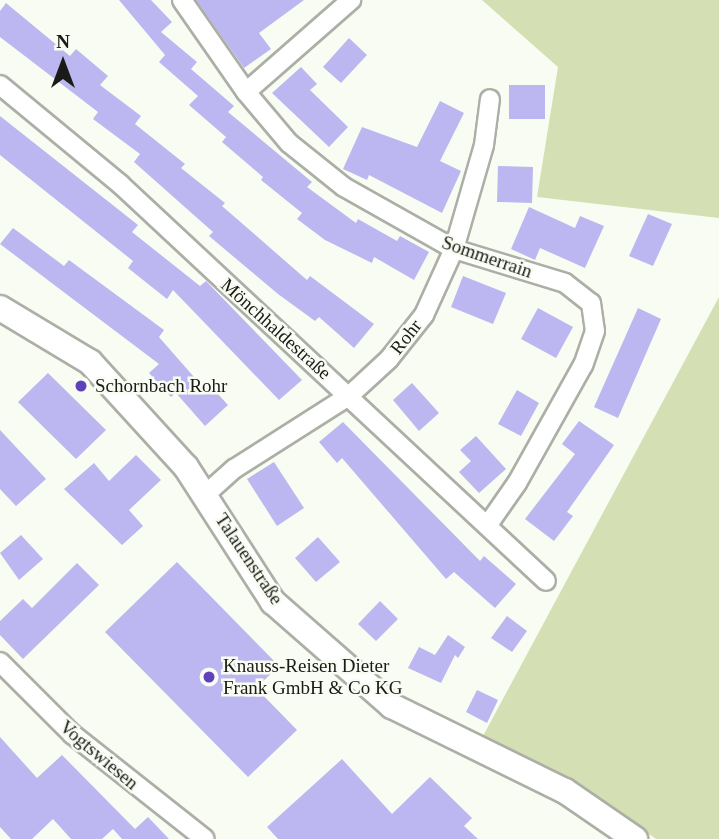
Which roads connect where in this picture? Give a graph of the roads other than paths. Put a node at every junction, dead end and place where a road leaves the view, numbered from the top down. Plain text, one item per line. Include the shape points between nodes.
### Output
1 (181, 0) edge
2 (351, 0) edge
3 (0, 85) edge
4 (246, 92) junction
5 (490, 99) dead end
6 (454, 249) junction
7 (0, 308) edge
8 (350, 395) junction
9 (206, 494) junction
10 (487, 526) junction
11 (546, 581) dead end
12 (0, 663) edge
13 (205, 839) edge
14 (635, 839) edge

1 - 4 street, Sommerrain
2 - 4 street
3 - 8 street, Mönchhaldestraße via 120,184
4 - 6 street, Sommerrain via 289,143 344,187
5 - 6 street, Rohr via 484,145
6 - 8 street, Rohr via 424,315 389,359
6 - 10 street, Sommerrain via 565,283 591,303 595,331 583,365 547,432
7 - 9 street, Talauenstraße via 90,362 163,438
8 - 9 street, Rohr via 233,469
8 - 10 street, Mönchhaldestraße
9 - 14 street, Talauenstraße via 273,602 392,706 565,791
10 - 11 street, Mönchhaldestraße
12 - 13 street, Vogtswiesen via 72,734

